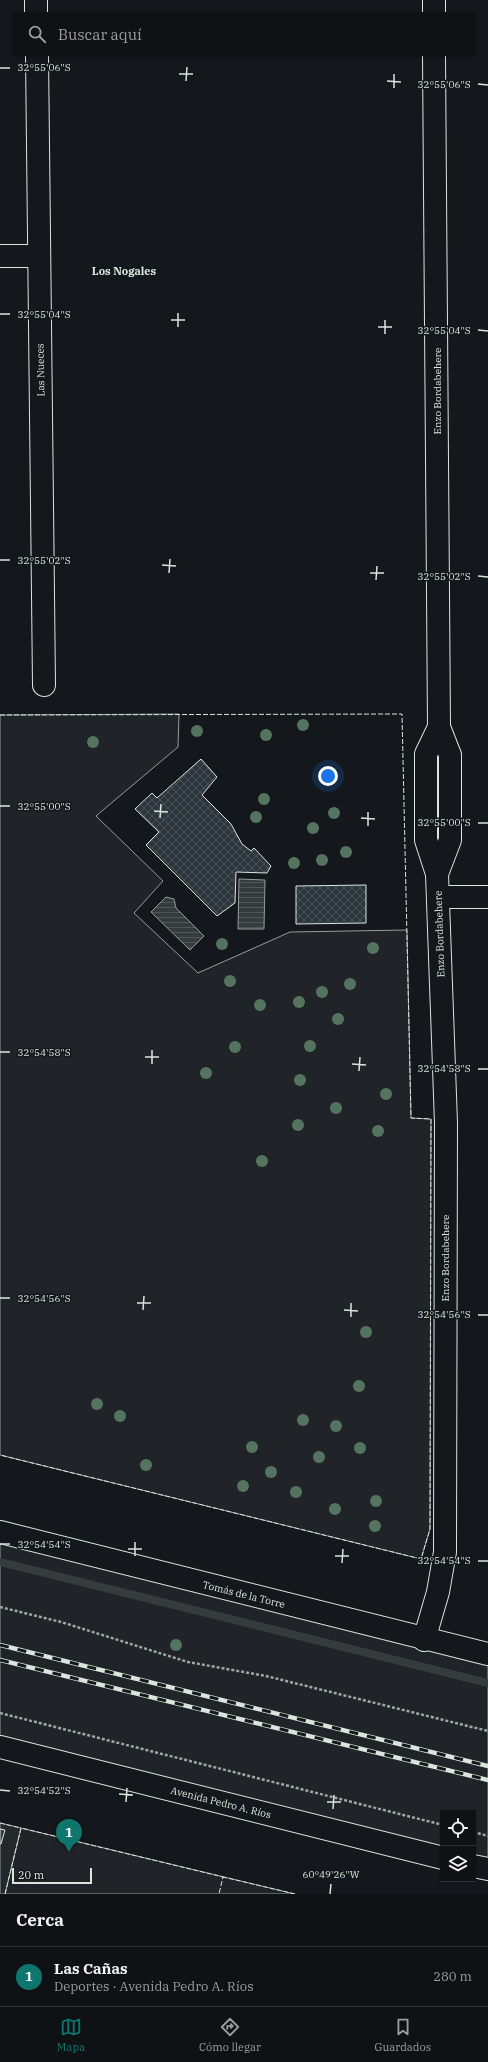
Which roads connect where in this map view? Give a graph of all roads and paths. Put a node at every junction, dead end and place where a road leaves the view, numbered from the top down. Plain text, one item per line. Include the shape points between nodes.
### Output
1 (36, 0) edge
2 (434, 0) edge
3 (36, 12) edge
4 (434, 12) edge
5 (37, 56) edge
6 (434, 56) edge
7 (0, 256) edge
8 (39, 256) junction
9 (44, 685) dead end
10 (438, 897) junction
11 (488, 897) edge
12 (0, 1532) edge
13 (0, 1607) edge
14 (424, 1640) junction
15 (488, 1654) edge
16 (0, 1713) edge
17 (488, 1731) edge
18 (0, 1746) edge
19 (440, 1824) edge
20 (476, 1833) edge
21 (488, 1836) edge
22 (440, 1857) edge
23 (476, 1867) edge
24 (488, 1869) edge

1 - 3 street
2 - 4 street
5 - 8 street, Las Nueces
6 - 10 street, Enzo Bordabehere via 439,727 426,754 426,840 438,874
7 - 8 street
8 - 9 street, Las Nueces
10 - 11 street
10 - 14 street, Enzo Bordabehere via 446,1123 445,1552 438,1592
12 - 14 street, Tomás de la Torre
13 - 17 path via 61,1622 188,1662 266,1676
14 - 15 street, Tomás de la Torre
16 - 19 path
18 - 22 street, Avenida Pedro A. Ríos
20 - 21 path
23 - 24 street

